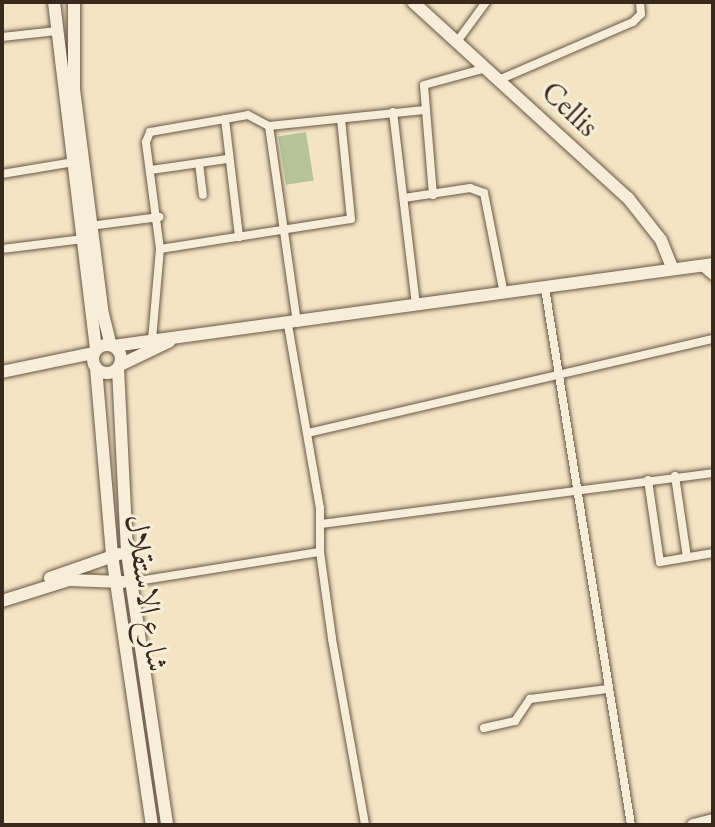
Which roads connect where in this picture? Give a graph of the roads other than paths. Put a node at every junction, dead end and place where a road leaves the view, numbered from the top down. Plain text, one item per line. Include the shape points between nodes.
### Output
1 (54, 2) edge
2 (74, 2) edge
3 (413, 2) edge
4 (486, 2) edge
5 (640, 2) edge
6 (57, 31) junction
7 (2, 37) edge
8 (456, 43) junction
9 (486, 68) junction
10 (501, 79) junction
11 (424, 110) junction
12 (393, 112) junction
13 (225, 119) junction
14 (341, 119) junction
15 (269, 126) junction
16 (227, 159) junction
17 (74, 162) junction
18 (199, 163) junction
19 (151, 170) junction
20 (2, 174) edge
21 (203, 195) dead end
22 (433, 195) junction
23 (404, 198) junction
24 (159, 217) junction
25 (90, 226) junction
26 (283, 229) junction
27 (239, 237) junction
28 (83, 239) junction
29 (2, 249) edge
30 (160, 249) junction
31 (706, 265) edge
32 (673, 269) junction
33 (713, 276) edge
34 (545, 288) junction
35 (504, 294) junction
36 (416, 306) junction
37 (292, 324) junction
38 (176, 338) junction
39 (713, 339) edge
40 (152, 340) junction
41 (112, 345) junction
42 (95, 359) junction
43 (119, 366) junction
44 (2, 372) edge
45 (557, 376) junction
46 (308, 433) junction
47 (713, 473) edge
48 (675, 476) junction
49 (648, 480) junction
50 (574, 491) junction
51 (321, 524) junction
52 (320, 552) junction
53 (127, 553) junction
54 (713, 553) edge
55 (112, 555) junction
56 (687, 557) junction
57 (87, 578) junction
58 (117, 582) junction
59 (132, 582) junction
60 (2, 595) edge
61 (120, 599) junction
62 (2, 601) edge
63 (134, 648) junction
64 (607, 689) junction
65 (148, 693) junction
66 (134, 695) junction
67 (484, 728) dead end
68 (713, 820) edge
69 (152, 825) edge
70 (167, 825) edge
71 (365, 825) edge
72 (631, 825) edge
73 (693, 825) edge

1 - 6 main road, شارع الاستقلال
2 - 25 main road via 74,89
3 - 8 main road, Cellis
4 - 8 street
5 - 10 street via 641,14 633,22
6 - 7 street
6 - 17 main road, شارع الاستقلال
8 - 9 main road, Cellis
9 - 10 main road, Cellis
9 - 11 street via 425,83
10 - 32 main road, Cellis via 628,198 661,240
11 - 12 street
11 - 22 street
12 - 14 street
12 - 23 street
13 - 15 street via 253,115
13 - 16 street
13 - 19 street via 150,132
14 - 15 street
14 - 26 street via 353,216
15 - 26 street
16 - 18 street
16 - 27 street
17 - 20 street
17 - 28 main road, شارع الاستقلال
18 - 19 street
18 - 21 street
19 - 24 street
22 - 23 street
22 - 35 street via 470,188 484,193
23 - 36 street
24 - 25 street
24 - 30 street
25 - 41 main road
26 - 27 street
26 - 37 street
27 - 30 street
28 - 29 street
28 - 42 main road, شارع الاستقلال
30 - 40 street
31 - 32 main road
31 - 33 street
32 - 34 main road
34 - 35 main road
34 - 45 street
35 - 36 main road
36 - 37 main road
37 - 38 main road
37 - 46 street
38 - 40 main road
38 - 43 main road
39 - 45 street
40 - 41 main road
41 - 42 main road
41 - 43 main road via 119,352
42 - 43 main road via 107,373
42 - 44 main road
42 - 55 main road, شارع الاستقلال
43 - 53 main road
45 - 46 street
45 - 50 street
46 - 51 street
47 - 48 street
48 - 49 street
48 - 56 street
49 - 50 street
49 - 56 street via 660,562
50 - 51 street
50 - 64 street
51 - 52 street
52 - 59 street
52 - 71 street
53 - 55 main road
53 - 59 main road
54 - 56 street
55 - 58 main road, شارع الاستقلال
55 - 60 main road
57 - 58 main road
57 - 61 main road
57 - 62 main road
58 - 59 main road
58 - 61 main road, شارع الاستقلال
59 - 63 main road
61 - 63 main road, شارع الاستقلال
63 - 65 main road
63 - 66 main road, شارع الاستقلال
64 - 67 street via 530,699 515,721
64 - 72 street
65 - 66 main road
65 - 70 main road
66 - 69 main road, شارع الاستقلال
68 - 73 main road

